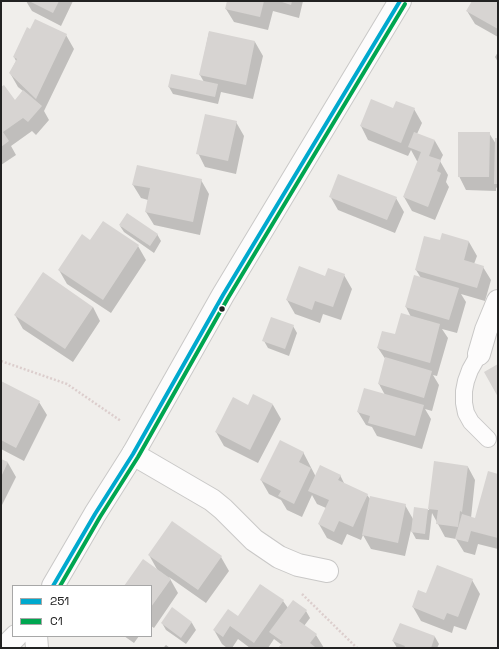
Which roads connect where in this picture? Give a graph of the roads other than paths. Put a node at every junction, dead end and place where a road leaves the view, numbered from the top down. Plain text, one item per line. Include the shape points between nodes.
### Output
1 (400, 1) edge
2 (498, 302) edge
3 (479, 354) joint
4 (488, 439) dead end
5 (133, 454) junction
6 (327, 571) dead end
7 (54, 585) edge
8 (15, 637) edge
9 (36, 637) edge
10 (4, 648) edge
11 (37, 648) edge

1 - 5 street via 223,295
2 - 3 street
3 - 4 lane via 466,381 464,403 466,414
5 - 6 street via 212,500 254,540 279,557 298,565
5 - 7 street
8 - 10 street
9 - 11 street

